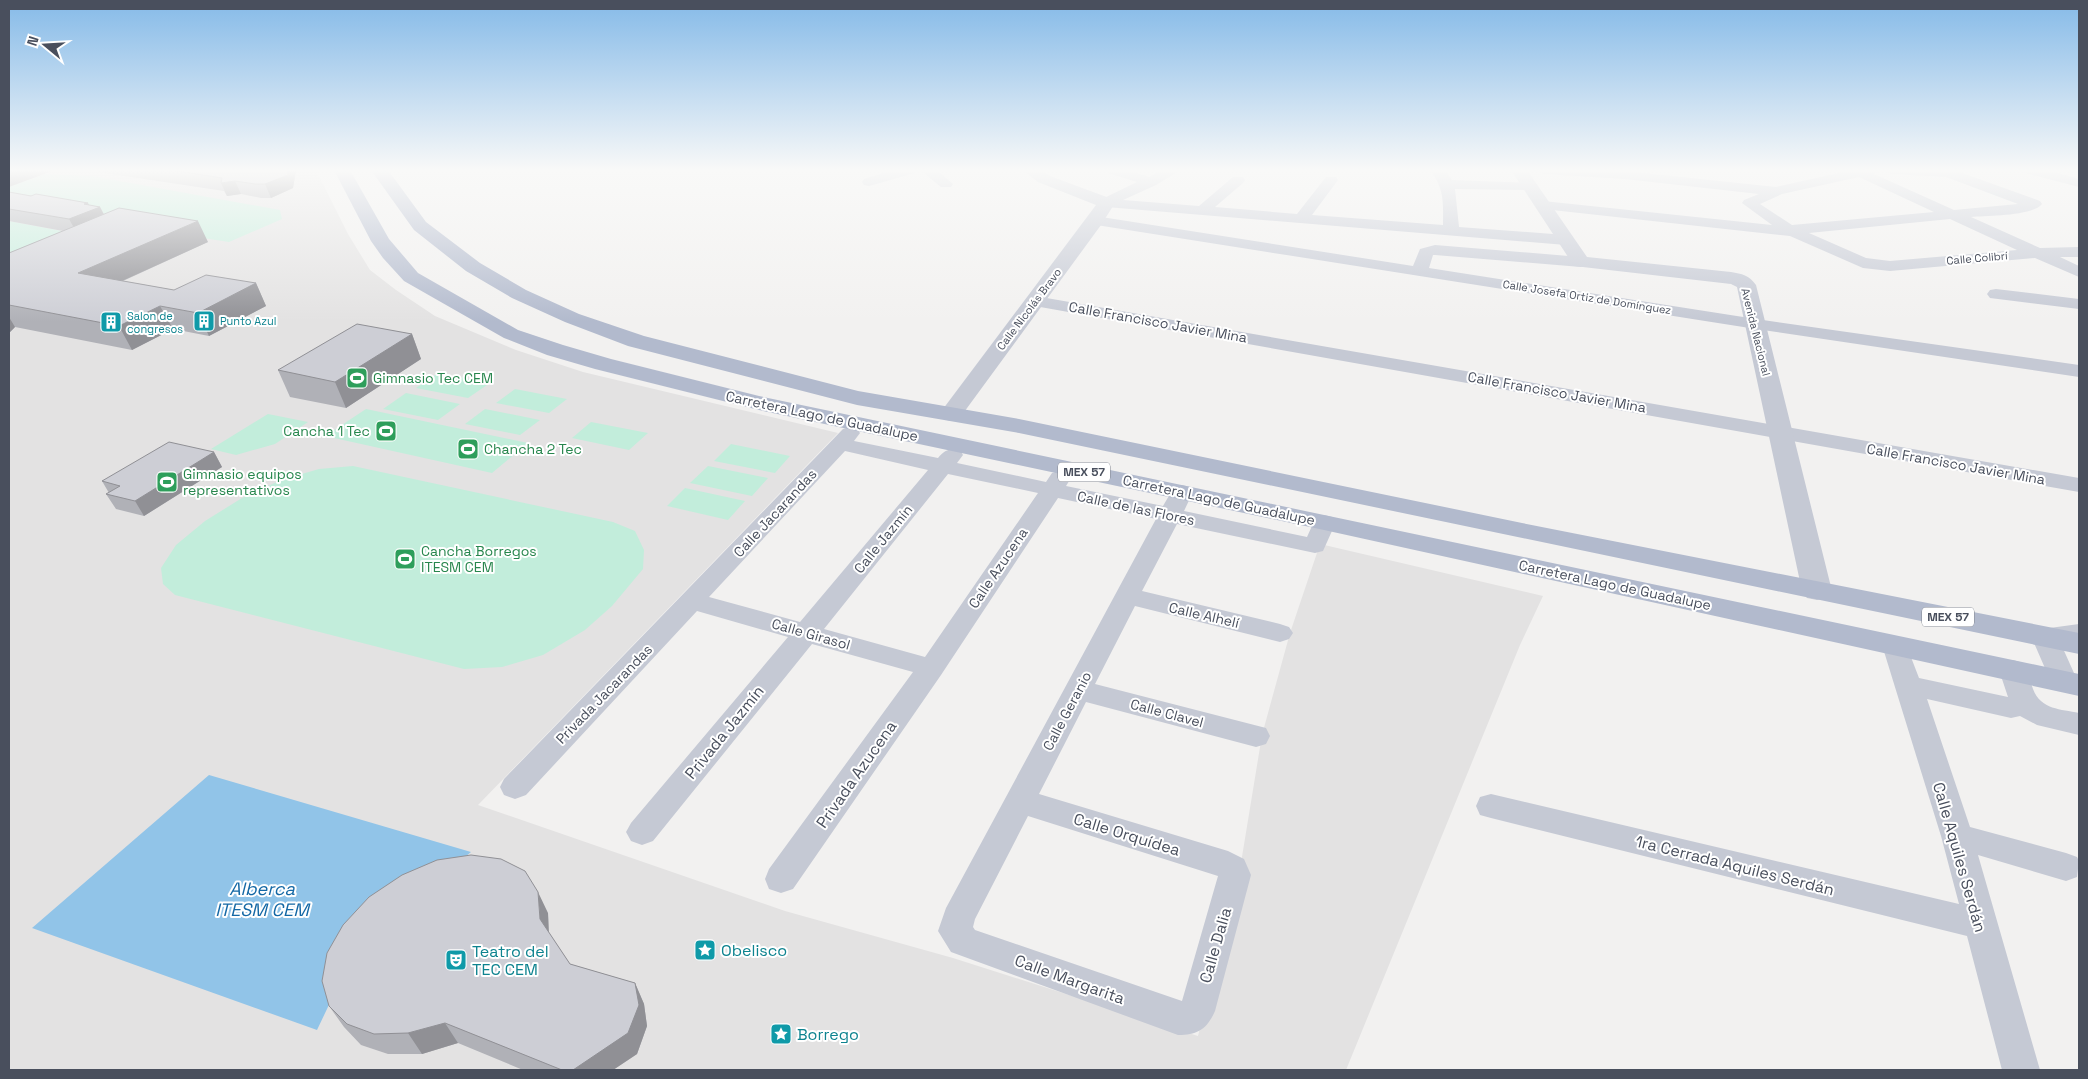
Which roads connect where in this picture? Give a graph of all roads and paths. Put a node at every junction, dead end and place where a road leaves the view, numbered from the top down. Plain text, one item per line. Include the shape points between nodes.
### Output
1 (369, 220) edge
2 (416, 220) edge
3 (1318, 220) edge
4 (1450, 220) edge
5 (1553, 220) edge
6 (1685, 220) edge
7 (1775, 220) edge
8 (1901, 220) edge
9 (1962, 220) edge
10 (1095, 221) joint
11 (1451, 231) junction
12 (1793, 232) junction
13 (1566, 240) junction
14 (2079, 252) edge
15 (2037, 253) junction
16 (1581, 262) junction
17 (1420, 271) junction
18 (458, 272) junction
19 (2079, 272) edge
20 (420, 283) junction
21 (1996, 294) dead end
22 (1035, 300) junction
23 (2079, 304) edge
24 (1756, 324) junction
25 (2079, 371) edge
26 (951, 414) junction
27 (858, 425) junction
28 (1019, 426) junction
29 (1781, 433) junction
30 (840, 444) junction
31 (959, 446) junction
32 (998, 454) junction
33 (943, 466) junction
34 (1066, 468) junction
35 (2079, 485) edge
36 (1051, 490) junction
37 (1176, 504) junction
38 (1324, 522) junction
39 (1817, 591) junction
40 (1128, 596) junction
41 (692, 601) junction
42 (806, 633) junction
43 (1280, 633) dead end
44 (2079, 633) edge
45 (2044, 636) junction
46 (2079, 644) edge
47 (1895, 645) junction
48 (931, 668) junction
49 (2013, 670) junction
50 (2072, 683) edge
51 (1908, 685) junction
52 (1078, 690) junction
53 (2010, 708) dead end
54 (2079, 724) edge
55 (1256, 736) dead end
56 (515, 787) dead end
57 (1020, 801) junction
58 (1491, 806) dead end
59 (642, 832) dead end
60 (1957, 836) junction
61 (2066, 867) dead end
62 (1233, 869) joint
63 (781, 879) dead end
64 (1980, 924) junction
65 (955, 931) joint
66 (1189, 1018) joint
67 (2021, 1070) edge

1 - 20 main road, Carretera Lago de Guadalupe / MEX 57 via 404,271
2 - 18 main road, Carretera Lago de Guadalupe / MEX 57
3 - 11 street
4 - 11 street
5 - 13 street
6 - 12 street
7 - 12 street
8 - 12 street
9 - 15 street
10 - 17 street, Calle Josefa Ortiz de Domínguez
10 - 22 street, Calle Nicolás Bravo
11 - 13 street
12 - 15 street, Calle Colibrí via 1876,266
13 - 16 street
14 - 15 street, Calle Colibrí
15 - 19 street
16 - 17 street via 1434,250 1426,252
16 - 24 street, Avenida Nacional via 1741,280 1746,285
17 - 24 street, Calle Josefa Ortiz de Domínguez
18 - 20 main road
18 - 26 main road, Carretera Lago de Guadalupe / MEX 57 via 636,341 857,398
20 - 27 main road, Carretera Lago de Guadalupe / MEX 57 via 511,334 555,350
21 - 23 street
22 - 26 street, Calle Nicolás Bravo
22 - 29 street, Calle Francisco Javier Mina
24 - 25 street, Calle Josefa Ortiz de Domínguez
24 - 29 street, Avenida Nacional
26 - 28 main road, Carretera Lago de Guadalupe / MEX 57
27 - 30 street, Calle Jacarandas
27 - 31 main road, Carretera Lago de Guadalupe / MEX 57
28 - 32 main road
28 - 39 main road, Carretera Lago de Guadalupe / MEX 57
29 - 35 street, Calle Francisco Javier Mina
29 - 39 street, Avenida Nacional
30 - 33 street, Calle de las Flores
30 - 41 street, Calle Jacarandas
31 - 32 main road, Carretera Lago de Guadalupe / MEX 57
31 - 33 street, Calle Jazmín
32 - 34 main road, Carretera Lago de Guadalupe / MEX 57
33 - 36 street, Calle de las Flores
33 - 42 street, Calle Jazmín
34 - 36 street, Calle Azucena
34 - 37 main road, Carretera Lago de Guadalupe / MEX 57
36 - 37 street, Calle de las Flores
36 - 48 street, Calle Azucena
37 - 38 main road, Carretera Lago de Guadalupe / MEX 57
37 - 38 street, Calle de las Flores via 1315,546
37 - 40 street, Calle Geranio
38 - 47 main road, Carretera Lago de Guadalupe / MEX 57
39 - 45 main road, Carretera Lago de Guadalupe / MEX 57
40 - 43 street, Calle Alhelí
40 - 52 street, Calle Geranio
41 - 42 street, Calle Girasol
41 - 56 street, Privada Jacarandas
42 - 48 street, Calle Girasol
42 - 59 street, Privada Jazmín
44 - 45 street
45 - 46 main road, Carretera Lago de Guadalupe / MEX 57
45 - 50 street
47 - 49 main road, Carretera Lago de Guadalupe / MEX 57
47 - 51 street, Calle Aquiles Serdán
48 - 63 street, Privada Azucena
49 - 50 main road, Carretera Lago de Guadalupe / MEX 57
49 - 54 street via 2031,710
51 - 53 street
51 - 60 street, Calle Aquiles Serdán
52 - 55 street, Calle Clavel
52 - 57 street, Calle Geranio
57 - 62 street, Calle Orquídea
57 - 65 street, Calle Geranio via 958,918
58 - 64 street, 1ra Cerrada Aquiles Serdán
60 - 61 street
60 - 64 street, Calle Aquiles Serdán
62 - 66 street, Calle Dalia via 1235,875 1197,1011
64 - 67 street, Calle Aquiles Serdán
65 - 66 street, Calle Margarita via 963,941 1178,1018

